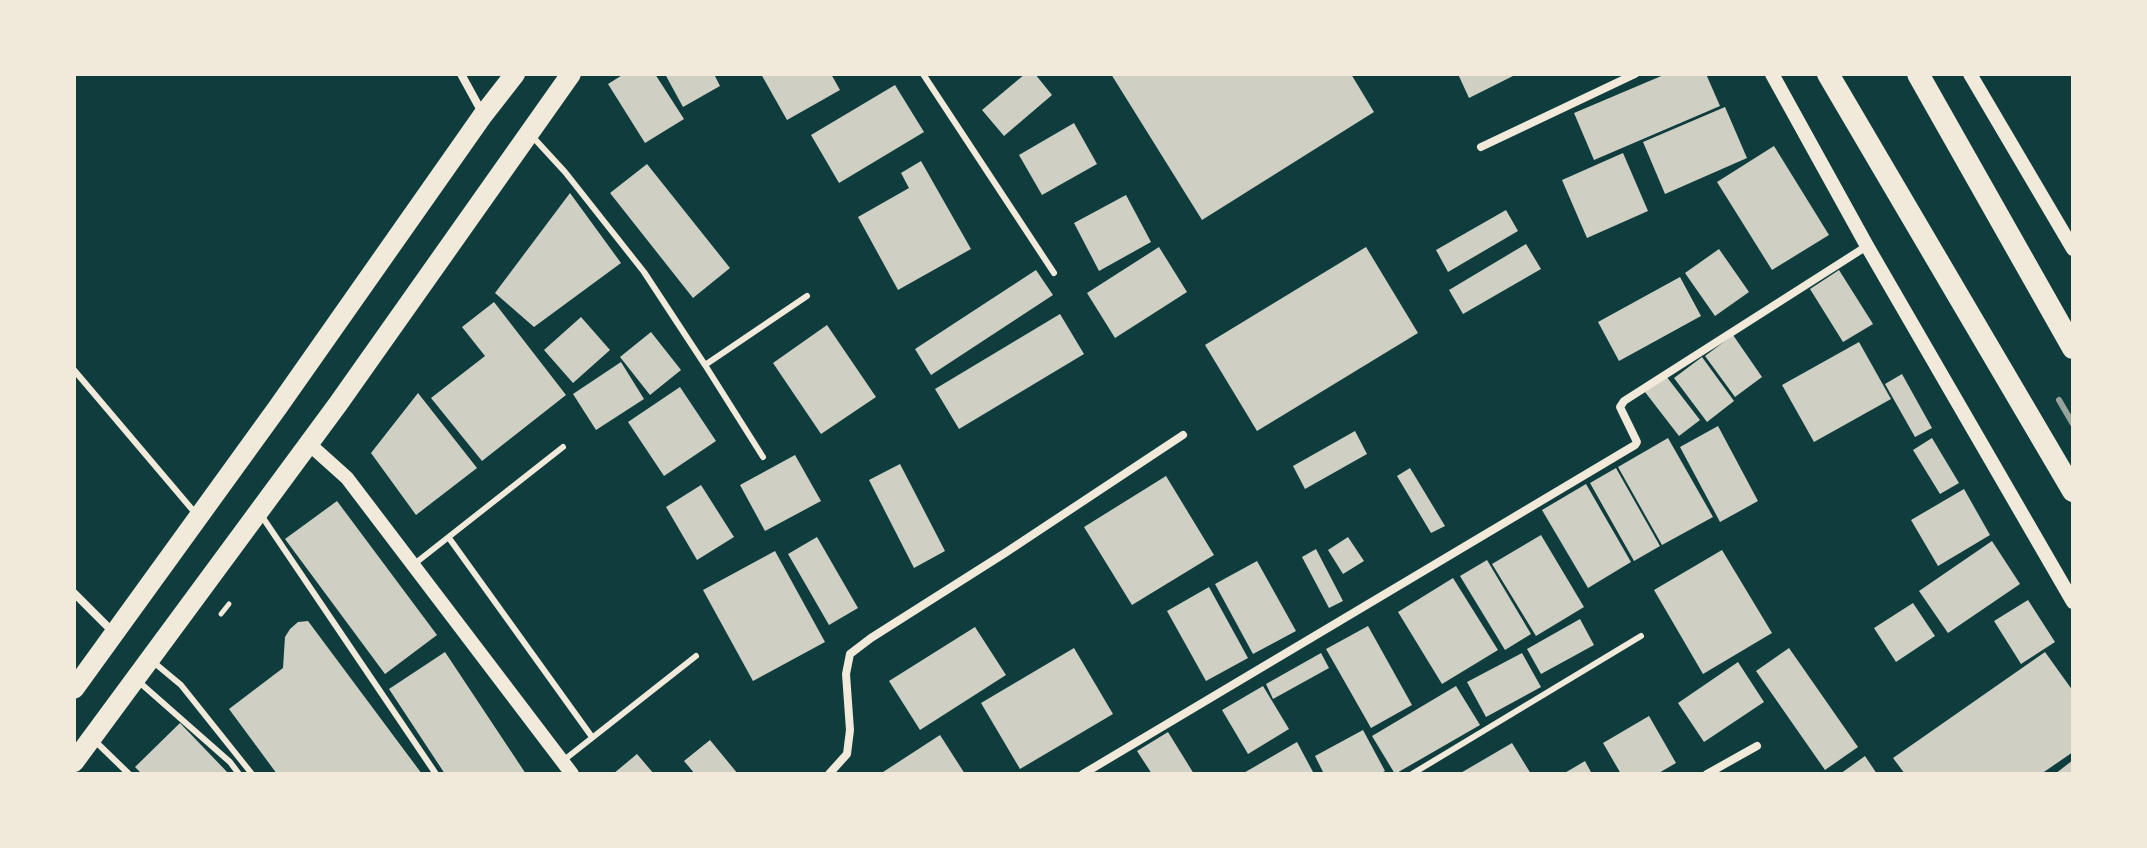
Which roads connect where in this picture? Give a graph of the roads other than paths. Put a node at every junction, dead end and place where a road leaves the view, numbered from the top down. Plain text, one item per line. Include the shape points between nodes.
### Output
1 (461, 74) edge
2 (515, 74) edge
3 (571, 74) edge
4 (923, 74) edge
5 (1635, 74) edge
6 (1772, 74) edge
7 (1828, 74) edge
8 (1918, 74) edge
9 (1970, 74) edge
10 (483, 115) junction
11 (528, 132) junction
12 (1481, 147) dead end
13 (1867, 246) junction
14 (2073, 249) edge
15 (1054, 273) dead end
16 (807, 296) dead end
17 (2073, 348) edge
18 (705, 365) junction
19 (74, 370) edge
20 (1183, 435) dead end
21 (308, 443) junction
22 (563, 447) dead end
23 (763, 457) dead end
24 (2073, 491) edge
25 (259, 511) junction
26 (198, 517) junction
27 (449, 538) junction
28 (413, 565) junction
29 (74, 593) edge
30 (2073, 602) edge
31 (115, 634) junction
32 (1641, 636) dead end
33 (696, 656) dead end
34 (150, 659) junction
35 (136, 679) junction
36 (74, 689) edge
37 (592, 737) junction
38 (92, 738) junction
39 (1757, 746) dead end
40 (74, 762) edge
41 (562, 762) junction
42 (129, 774) edge
43 (239, 774) edge
44 (252, 774) edge
45 (436, 774) edge
46 (572, 774) edge
47 (829, 774) edge
48 (1083, 774) edge
49 (1412, 774) edge
50 (1707, 774) edge

1 - 10 street
2 - 10 main road
3 - 11 main road
4 - 15 lane
5 - 12 street
6 - 13 street
7 - 24 highway
8 - 17 highway
9 - 14 street
10 - 26 main road
11 - 18 lane via 644,272
11 - 21 main road
13 - 30 street
13 - 48 street via 1624,401 1620,407 1635,445
16 - 18 lane
18 - 23 lane
19 - 26 lane
20 - 47 street via 850,654 847,754
21 - 25 main road
21 - 28 street via 347,478
22 - 27 lane
25 - 34 main road
25 - 45 lane
26 - 31 main road
27 - 28 lane
27 - 37 lane
28 - 41 street
29 - 31 street
31 - 36 main road
32 - 49 lane
33 - 37 lane
34 - 35 main road
34 - 44 lane via 181,685
35 - 38 main road
35 - 43 lane
37 - 41 lane
38 - 40 main road
38 - 42 lane
39 - 50 street
41 - 46 street

